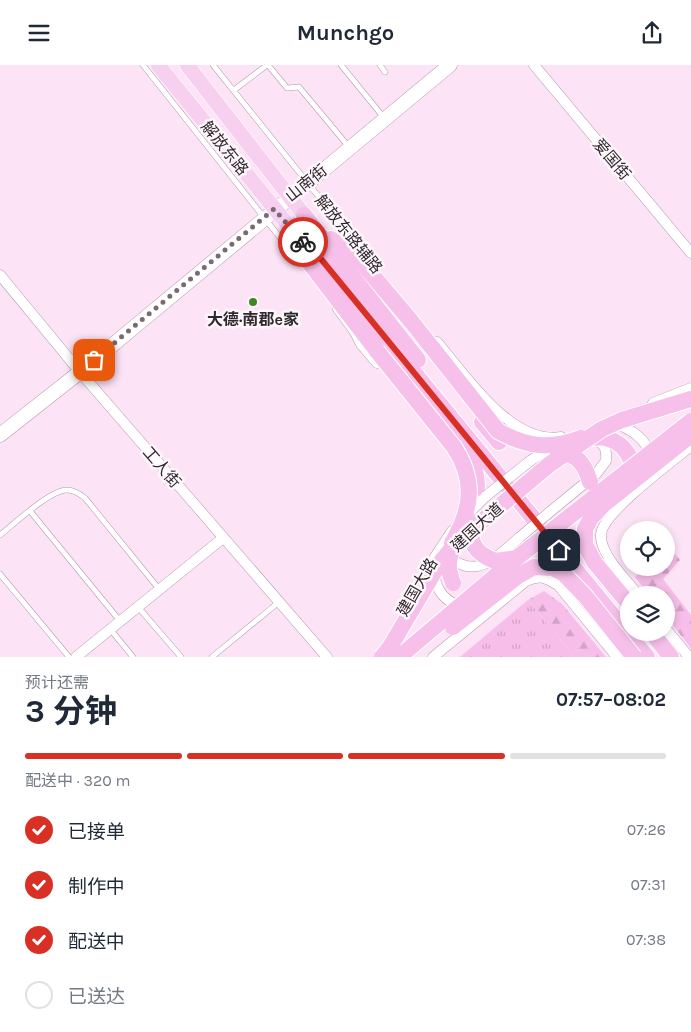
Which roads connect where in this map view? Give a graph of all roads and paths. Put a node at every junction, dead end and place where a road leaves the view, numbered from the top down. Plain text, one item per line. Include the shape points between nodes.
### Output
1 (143, 65) edge
2 (158, 65) edge
3 (187, 65) edge
4 (213, 65) edge
5 (268, 65) edge
6 (341, 65) edge
7 (380, 65) edge
8 (450, 65) edge
9 (534, 65) edge
10 (385, 72) dead end
11 (234, 90) junction
12 (385, 119) junction
13 (350, 147) junction
14 (307, 182) junction
15 (290, 196) junction
16 (270, 213) junction
17 (304, 215) junction
18 (297, 236) junction
19 (335, 243) junction
20 (691, 253) edge
21 (299, 261) dead end
22 (374, 265) dead end
23 (0, 275) edge
24 (386, 289) junction
25 (338, 308) junction
26 (80, 372) junction
27 (691, 388) edge
28 (691, 399) edge
29 (691, 421) edge
30 (599, 429) junction
31 (0, 435) edge
32 (691, 435) edge
33 (571, 436) junction
34 (691, 446) edge
35 (649, 480) junction
36 (626, 487) junction
37 (30, 511) junction
38 (577, 511) junction
39 (458, 523) junction
40 (0, 535) edge
41 (224, 537) junction
42 (451, 540) junction
43 (518, 557) junction
44 (436, 561) junction
45 (0, 574) edge
46 (631, 586) edge
47 (160, 589) junction
48 (620, 593) edge
49 (279, 602) junction
50 (492, 602) junction
51 (138, 607) junction
52 (620, 611) edge
53 (120, 621) junction
54 (110, 629) junction
55 (675, 640) edge
56 (644, 641) edge
57 (658, 641) edge
58 (69, 657) edge
59 (76, 657) edge
60 (133, 657) edge
61 (181, 657) edge
62 (212, 657) edge
63 (327, 657) edge
64 (372, 657) edge
65 (382, 657) edge
66 (399, 657) edge
67 (416, 657) edge
68 (433, 657) edge
69 (617, 657) edge
70 (634, 657) edge
71 (647, 657) edge
72 (657, 657) edge
73 (671, 657) edge
74 (689, 657) edge

1 - 16 lane
2 - 16 main road, 解放东路
3 - 15 main road, 解放东路
4 - 11 lane, 解放东路辅路
5 - 11 lane
5 - 13 lane via 287,88 299,87
6 - 12 lane
7 - 10 lane
8 - 12 main road, 山南街
9 - 20 street, 爱国街
11 - 14 lane, 解放东路辅路
12 - 13 main road, 山南街
13 - 14 main road, 山南街
14 - 15 main road, 山南街
14 - 22 lane, 解放东路辅路
15 - 16 main road, 山南街
15 - 17 main road, 解放东路
16 - 18 main road, 解放东路
16 - 21 lane
16 - 26 main road, 山南街
17 - 19 highway
17 - 52 highway
18 - 25 highway via 301,252
18 - 43 highway, bridge via 332,285 471,456 477,480 470,535 475,547 496,561
18 - 71 highway via 328,267
19 - 24 highway via 362,263
19 - 38 highway, bridge via 499,442 512,450 562,453 583,463 590,482 587,498
23 - 26 street, 工人街
24 - 30 highway, bridge via 498,431 532,445 552,445 575,440
24 - 33 street via 410,309 502,415 532,434 554,438
25 - 39 street via 361,344 448,449 464,482 464,506
25 - 44 highway, bridge via 454,447 468,474 468,503 464,520
26 - 31 main road, 山南街
26 - 41 street, 工人街
27 - 30 street
28 - 30 highway, 建国大道, bridge
29 - 38 highway, bridge
30 - 33 street
30 - 35 street via 624,427 644,442 654,463
30 - 36 highway, bridge via 604,437 619,444 632,461 631,477
30 - 42 highway, 建国大道, bridge
32 - 36 highway, bridge
33 - 39 street, bridge via 530,461
33 - 42 street, bridge via 596,439 606,448 606,461 596,474 486,564 475,567 456,563 448,556 446,545
34 - 35 street
35 - 46 street via 628,497 605,523 601,534 610,559
36 - 48 highway, bridge via 590,518 585,529 585,545
37 - 40 lane
37 - 47 lane via 60,491 79,494
37 - 53 lane
38 - 43 highway, bridge
39 - 42 street
41 - 47 street
41 - 49 street, 工人街
42 - 44 highway, 建国大道, bridge
42 - 50 highway, bridge via 448,559 453,583 465,593
43 - 66 highway, bridge
44 - 50 street via 435,581 450,603 465,609
44 - 64 street, 建国大路 via 380,651
44 - 65 highway, 建国大道, bridge
45 - 58 lane
47 - 51 street
49 - 62 lane
49 - 63 street, 工人街
50 - 67 highway, bridge
50 - 68 street
50 - 69 street via 537,576 546,578 558,585
50 - 70 highway, bridge via 518,576 534,567 553,568 563,573 586,597
51 - 53 street
51 - 61 lane
53 - 54 street
54 - 59 street
54 - 60 lane
55 - 74 street
56 - 72 highway
57 - 73 highway

